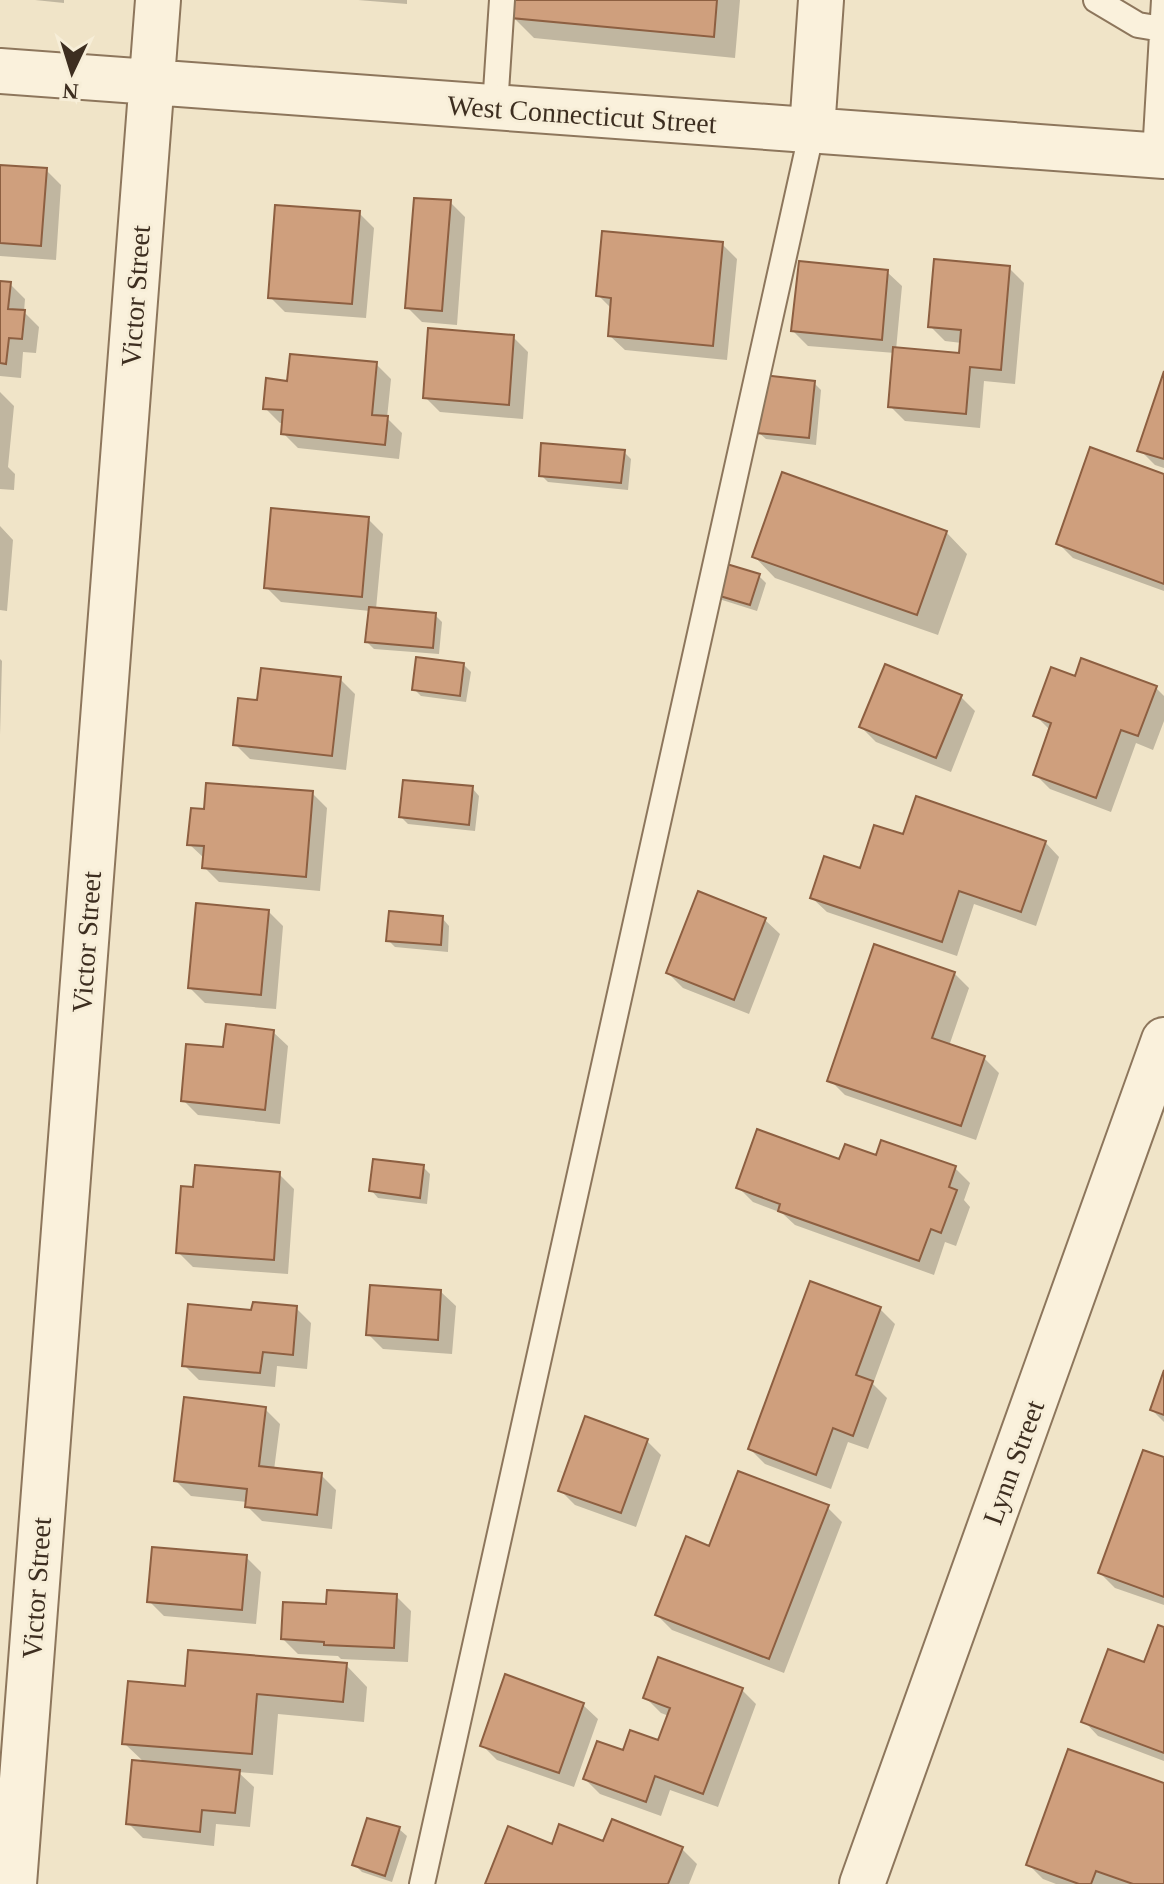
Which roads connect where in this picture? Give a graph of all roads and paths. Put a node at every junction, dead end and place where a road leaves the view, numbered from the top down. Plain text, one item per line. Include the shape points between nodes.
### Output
1 (158, 0) edge
2 (502, 0) edge
3 (821, 0) edge
4 (1096, 0) edge
5 (1164, 0) edge
6 (1162, 29) junction
7 (0, 71) edge
8 (152, 82) junction
9 (495, 107) junction
10 (812, 130) junction
11 (1160, 156) edge
12 (1164, 1040) edge
13 (14, 1884) edge
14 (422, 1884) edge
15 (862, 1884) edge

1 - 8 street, Victor Street
2 - 9 lane
3 - 10 street
4 - 6 lane via 1138,25
5 - 6 lane
6 - 11 lane
7 - 8 street, West Connecticut Street
8 - 9 street, West Connecticut Street
8 - 13 street, Victor Street
9 - 10 street, West Connecticut Street
10 - 11 street, West Connecticut Street
10 - 14 lane
12 - 15 street, Lynn Street

